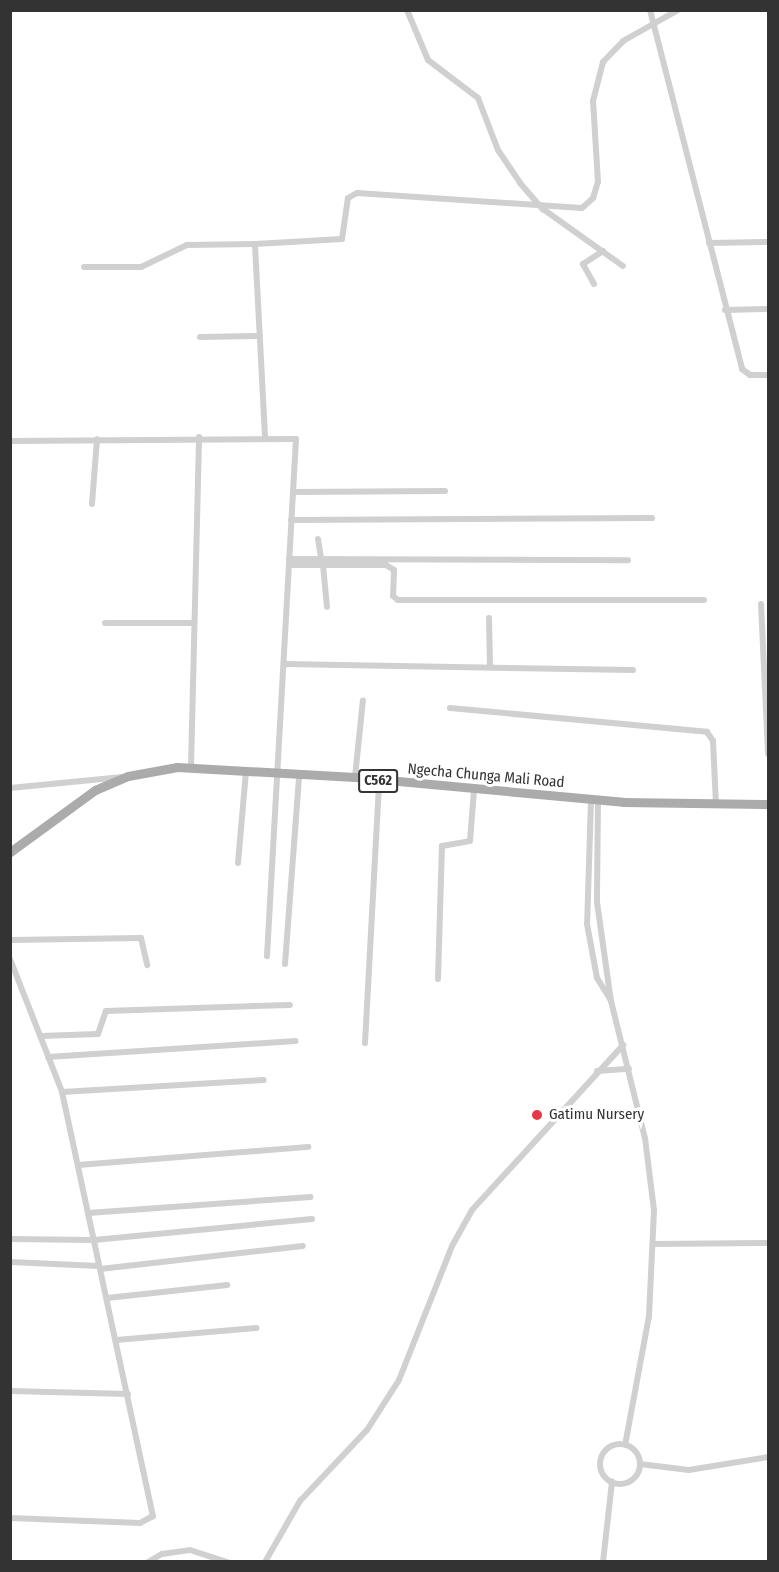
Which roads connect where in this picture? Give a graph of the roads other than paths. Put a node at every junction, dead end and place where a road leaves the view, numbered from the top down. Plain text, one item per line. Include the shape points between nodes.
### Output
1 (407, 10) edge
2 (650, 10) edge
3 (678, 10) edge
4 (655, 23) junction
5 (543, 209) junction
6 (768, 242) edge
7 (708, 243) junction
8 (255, 244) junction
9 (603, 251) junction
10 (623, 266) dead end
11 (84, 267) dead end
12 (594, 284) dead end
13 (768, 309) edge
14 (724, 310) junction
15 (260, 336) junction
16 (200, 337) dead end
17 (768, 375) edge
18 (265, 436) junction
19 (199, 437) junction
20 (97, 439) junction
21 (10, 441) edge
22 (446, 491) dead end
23 (293, 492) junction
24 (92, 504) dead end
25 (652, 518) dead end
26 (291, 520) junction
27 (318, 540) dead end
28 (628, 560) dead end
29 (289, 562) junction
30 (322, 562) junction
31 (704, 600) dead end
32 (762, 604) dead end
33 (327, 607) dead end
34 (489, 618) dead end
35 (105, 623) dead end
36 (194, 623) junction
37 (285, 664) junction
38 (490, 667) junction
39 (633, 670) dead end
40 (363, 700) dead end
41 (450, 708) dead end
42 (768, 754) edge
43 (191, 767) junction
44 (246, 771) junction
45 (281, 774) junction
46 (128, 776) junction
47 (299, 776) junction
48 (355, 777) junction
49 (380, 782) junction
50 (10, 788) edge
51 (474, 790) junction
52 (594, 800) junction
53 (768, 804) edge
54 (716, 806) junction
55 (10, 852) edge
56 (238, 863) dead end
57 (10, 940) edge
58 (267, 956) dead end
59 (10, 959) edge
60 (285, 963) dead end
61 (147, 965) dead end
62 (438, 979) dead end
63 (611, 1000) junction
64 (290, 1005) dead end
65 (40, 1036) junction
66 (295, 1041) dead end
67 (365, 1042) dead end
68 (623, 1045) junction
69 (48, 1057) junction
70 (629, 1069) junction
71 (597, 1071) junction
72 (264, 1080) dead end
73 (62, 1092) junction
74 (308, 1147) dead end
75 (78, 1165) junction
76 (310, 1197) dead end
77 (88, 1213) junction
78 (312, 1219) dead end
79 (10, 1239) edge
80 (94, 1240) junction
81 (768, 1242) edge
82 (654, 1244) junction
83 (303, 1246) dead end
84 (10, 1262) edge
85 (100, 1268) junction
86 (227, 1285) dead end
87 (107, 1298) junction
88 (256, 1328) dead end
89 (116, 1340) junction
90 (10, 1391) edge
91 (128, 1394) junction
92 (625, 1444) junction
93 (768, 1457) edge
94 (640, 1464) junction
95 (612, 1482) junction
96 (10, 1518) edge
97 (148, 1562) edge
98 (227, 1562) edge
99 (265, 1562) edge
100 (603, 1562) edge

1 - 5 street via 421,51 474,92 507,167
2 - 4 street
3 - 4 street
4 - 5 street via 615,47 598,74 593,101 597,182 593,198 582,208
4 - 7 street
5 - 8 street via 353,193 342,239
5 - 9 street
6 - 7 street
7 - 14 street
8 - 11 street via 187,245 141,267
8 - 15 street
9 - 10 street
9 - 12 street via 583,264
13 - 14 street
14 - 17 street via 742,369 750,375
15 - 16 street
15 - 18 street
18 - 19 street
18 - 23 street via 296,439
19 - 20 street
19 - 36 street
20 - 21 street
20 - 24 street
22 - 23 street
23 - 26 street
25 - 26 street
26 - 29 street
27 - 30 street
28 - 30 street
29 - 30 street
29 - 37 street
30 - 31 street via 392,567 393,596 398,600
30 - 33 street
32 - 42 street
34 - 38 street
35 - 36 street
36 - 43 street
37 - 38 street
37 - 45 street
38 - 39 street
40 - 48 street
41 - 54 street via 707,732 713,741
43 - 44 main road, Ngecha Chunga Mali Road / C562
43 - 46 main road, Ngecha Chunga Mali Road / C562
44 - 45 main road, Ngecha Chunga Mali Road / C562
44 - 56 street
45 - 47 main road, Ngecha Chunga Mali Road / C562
45 - 58 street
46 - 50 street
46 - 55 main road, Ngecha Chunga Mali Road / C562 via 79,799
47 - 48 main road, Ngecha Chunga Mali Road / C562
47 - 60 street
48 - 49 main road, Ngecha Chunga Mali Road / C562
49 - 51 main road, Ngecha Chunga Mali Road / C562
49 - 67 street
51 - 52 main road, Ngecha Chunga Mali Road / C562
51 - 62 street via 470,841 446,842 442,846
52 - 54 main road, Ngecha Chunga Mali Road / C562
52 - 63 street via 597,902
52 - 63 street via 587,924 597,978
53 - 54 main road, Ngecha Chunga Mali Road / C562
57 - 61 street via 141,938
59 - 65 street
63 - 68 street
64 - 65 street via 106,1011 98,1034
65 - 69 street
66 - 69 street
68 - 70 street
68 - 71 street
69 - 73 street
70 - 71 street
70 - 82 street via 645,1138
71 - 99 street via 471,1209 395,1388 367,1430 300,1501
72 - 73 street
73 - 75 street
74 - 75 street
75 - 77 street
76 - 77 street
77 - 80 street
78 - 80 street
79 - 80 street
80 - 85 street
81 - 82 street
82 - 92 street via 642,1368
83 - 85 street
84 - 85 street
85 - 87 street
86 - 87 street
87 - 89 street
88 - 89 street
89 - 91 street
90 - 91 street
91 - 96 street via 151,1520
92 - 94 street via 636,1452
92 - 95 street via 606,1449 600,1460 602,1473
93 - 94 street via 689,1470
94 - 95 street via 631,1480
95 - 100 street
97 - 98 street via 162,1554 190,1550

